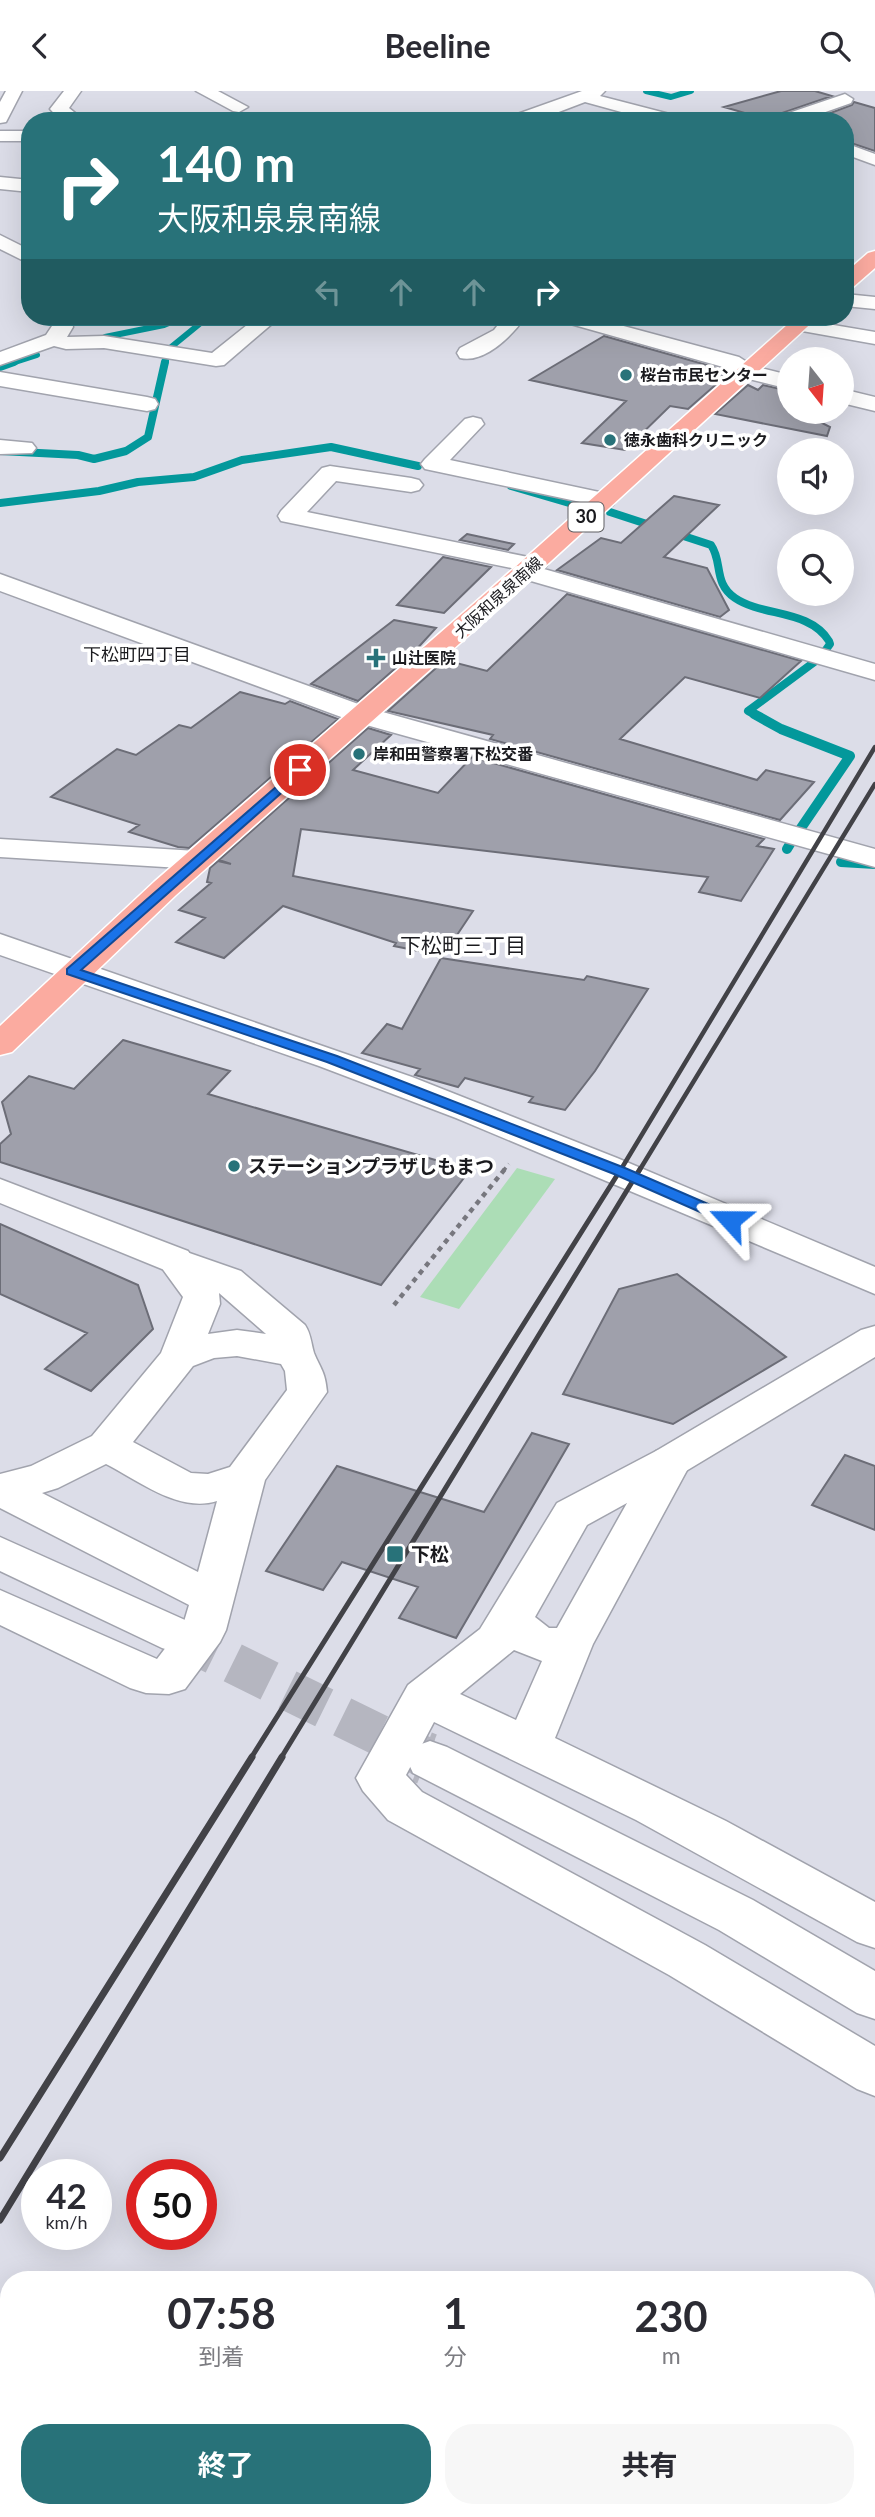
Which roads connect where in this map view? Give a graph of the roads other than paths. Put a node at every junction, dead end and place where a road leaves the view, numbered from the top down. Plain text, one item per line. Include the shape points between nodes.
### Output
1 (97, 91) edge
2 (204, 91) edge
3 (823, 91) edge
4 (9, 93) edge
5 (72, 93) edge
6 (592, 94) edge
7 (844, 98) junction
8 (864, 99) edge
9 (239, 107) dead end
10 (64, 112) edge
11 (545, 112) edge
12 (647, 112) edge
13 (807, 112) edge
14 (0, 118) edge
15 (0, 136) edge
16 (21, 136) edge
17 (854, 152) edge
18 (875, 160) edge
19 (0, 183) edge
20 (21, 185) edge
21 (0, 241) edge
22 (21, 253) edge
23 (872, 262) edge
24 (854, 277) edge
25 (854, 301) edge
26 (875, 303) edge
27 (854, 310) edge
28 (875, 314) edge
29 (63, 326) edge
30 (259, 326) edge
31 (508, 326) edge
32 (600, 326) edge
33 (797, 326) edge
34 (824, 326) edge
35 (875, 338) edge
36 (53, 339) junction
37 (468, 353) dead end
38 (0, 359) edge
39 (744, 370) junction
40 (0, 379) edge
41 (777, 379) edge
42 (854, 399) edge
43 (147, 404) dead end
44 (875, 404) edge
45 (473, 424) dead end
46 (0, 447) edge
47 (24, 448) dead end
48 (433, 464) junction
49 (411, 485) junction
50 (604, 500) junction
51 (363, 532) junction
52 (530, 569) junction
53 (0, 582) edge
54 (875, 673) edge
55 (362, 715) junction
56 (0, 848) edge
57 (875, 858) edge
58 (197, 860) junction
59 (0, 944) edge
60 (72, 972) junction
61 (0, 1045) edge
62 (0, 1190) edge
63 (175, 1260) junction
64 (875, 1282) edge
65 (875, 1339) edge
66 (295, 1354) junction
67 (179, 1357) junction
68 (107, 1446) junction
69 (671, 1461) junction
70 (245, 1477) junction
71 (0, 1490) edge
72 (572, 1514) junction
73 (629, 1535) junction
74 (0, 1553) edge
75 (212, 1598) junction
76 (0, 1607) edge
77 (511, 1620) junction
78 (178, 1636) tunnel mouth
79 (571, 1644) junction
80 (424, 1698) junction
81 (529, 1745) junction
82 (430, 1760) tunnel mouth
83 (875, 1927) edge
84 (875, 1997) edge
85 (875, 2073) edge

1 - 5 street
2 - 9 street
3 - 7 street
4 - 14 street
5 - 10 street via 59,109
6 - 11 street
6 - 12 street
7 - 8 street
7 - 13 street
15 - 16 street
17 - 18 street
19 - 20 street
21 - 22 street
23 - 24 main road
25 - 26 street
27 - 28 street
29 - 36 street
30 - 36 street via 216,360 104,342
31 - 37 street
32 - 39 street via 731,362
33 - 39 main road, 大阪和泉泉南線 / 30
34 - 35 street
36 - 38 street
39 - 41 street
39 - 50 main road, 大阪和泉泉南線 / 30
40 - 43 street
42 - 44 street
45 - 48 street
46 - 47 street
48 - 49 street
48 - 50 street
49 - 51 street
49 - 51 street via 330,473 290,516
50 - 52 main road, 大阪和泉泉南線 / 30
51 - 52 street
52 - 54 street
52 - 55 main road, 大阪和泉泉南線 / 30
53 - 55 street
55 - 57 street
55 - 58 main road, 大阪和泉泉南線 / 30
56 - 58 street
58 - 60 main road, 大阪和泉泉南線 / 30
59 - 60 street
60 - 61 main road, 大阪和泉泉南線 / 30
60 - 64 street via 345,1064 620,1171
62 - 63 street
63 - 66 street via 228,1280 291,1334
63 - 67 street via 202,1296
65 - 69 street
66 - 67 street via 234,1341
66 - 70 street via 305,1370 307,1392
67 - 68 street
68 - 70 street via 183,1487 209,1489
68 - 71 street via 43,1478
69 - 72 street
69 - 73 street
70 - 75 street
71 - 75 street
72 - 73 street via 614,1521
72 - 77 street
73 - 79 street
74 - 78 street
75 - 76 street via 204,1630 169,1677 146,1677
77 - 79 street via 546,1647
77 - 80 street via 496,1641
79 - 81 street
80 - 81 street
80 - 85 street via 380,1778 405,1806 687,1961
81 - 83 street via 756,1858
82 - 84 street via 736,1916

